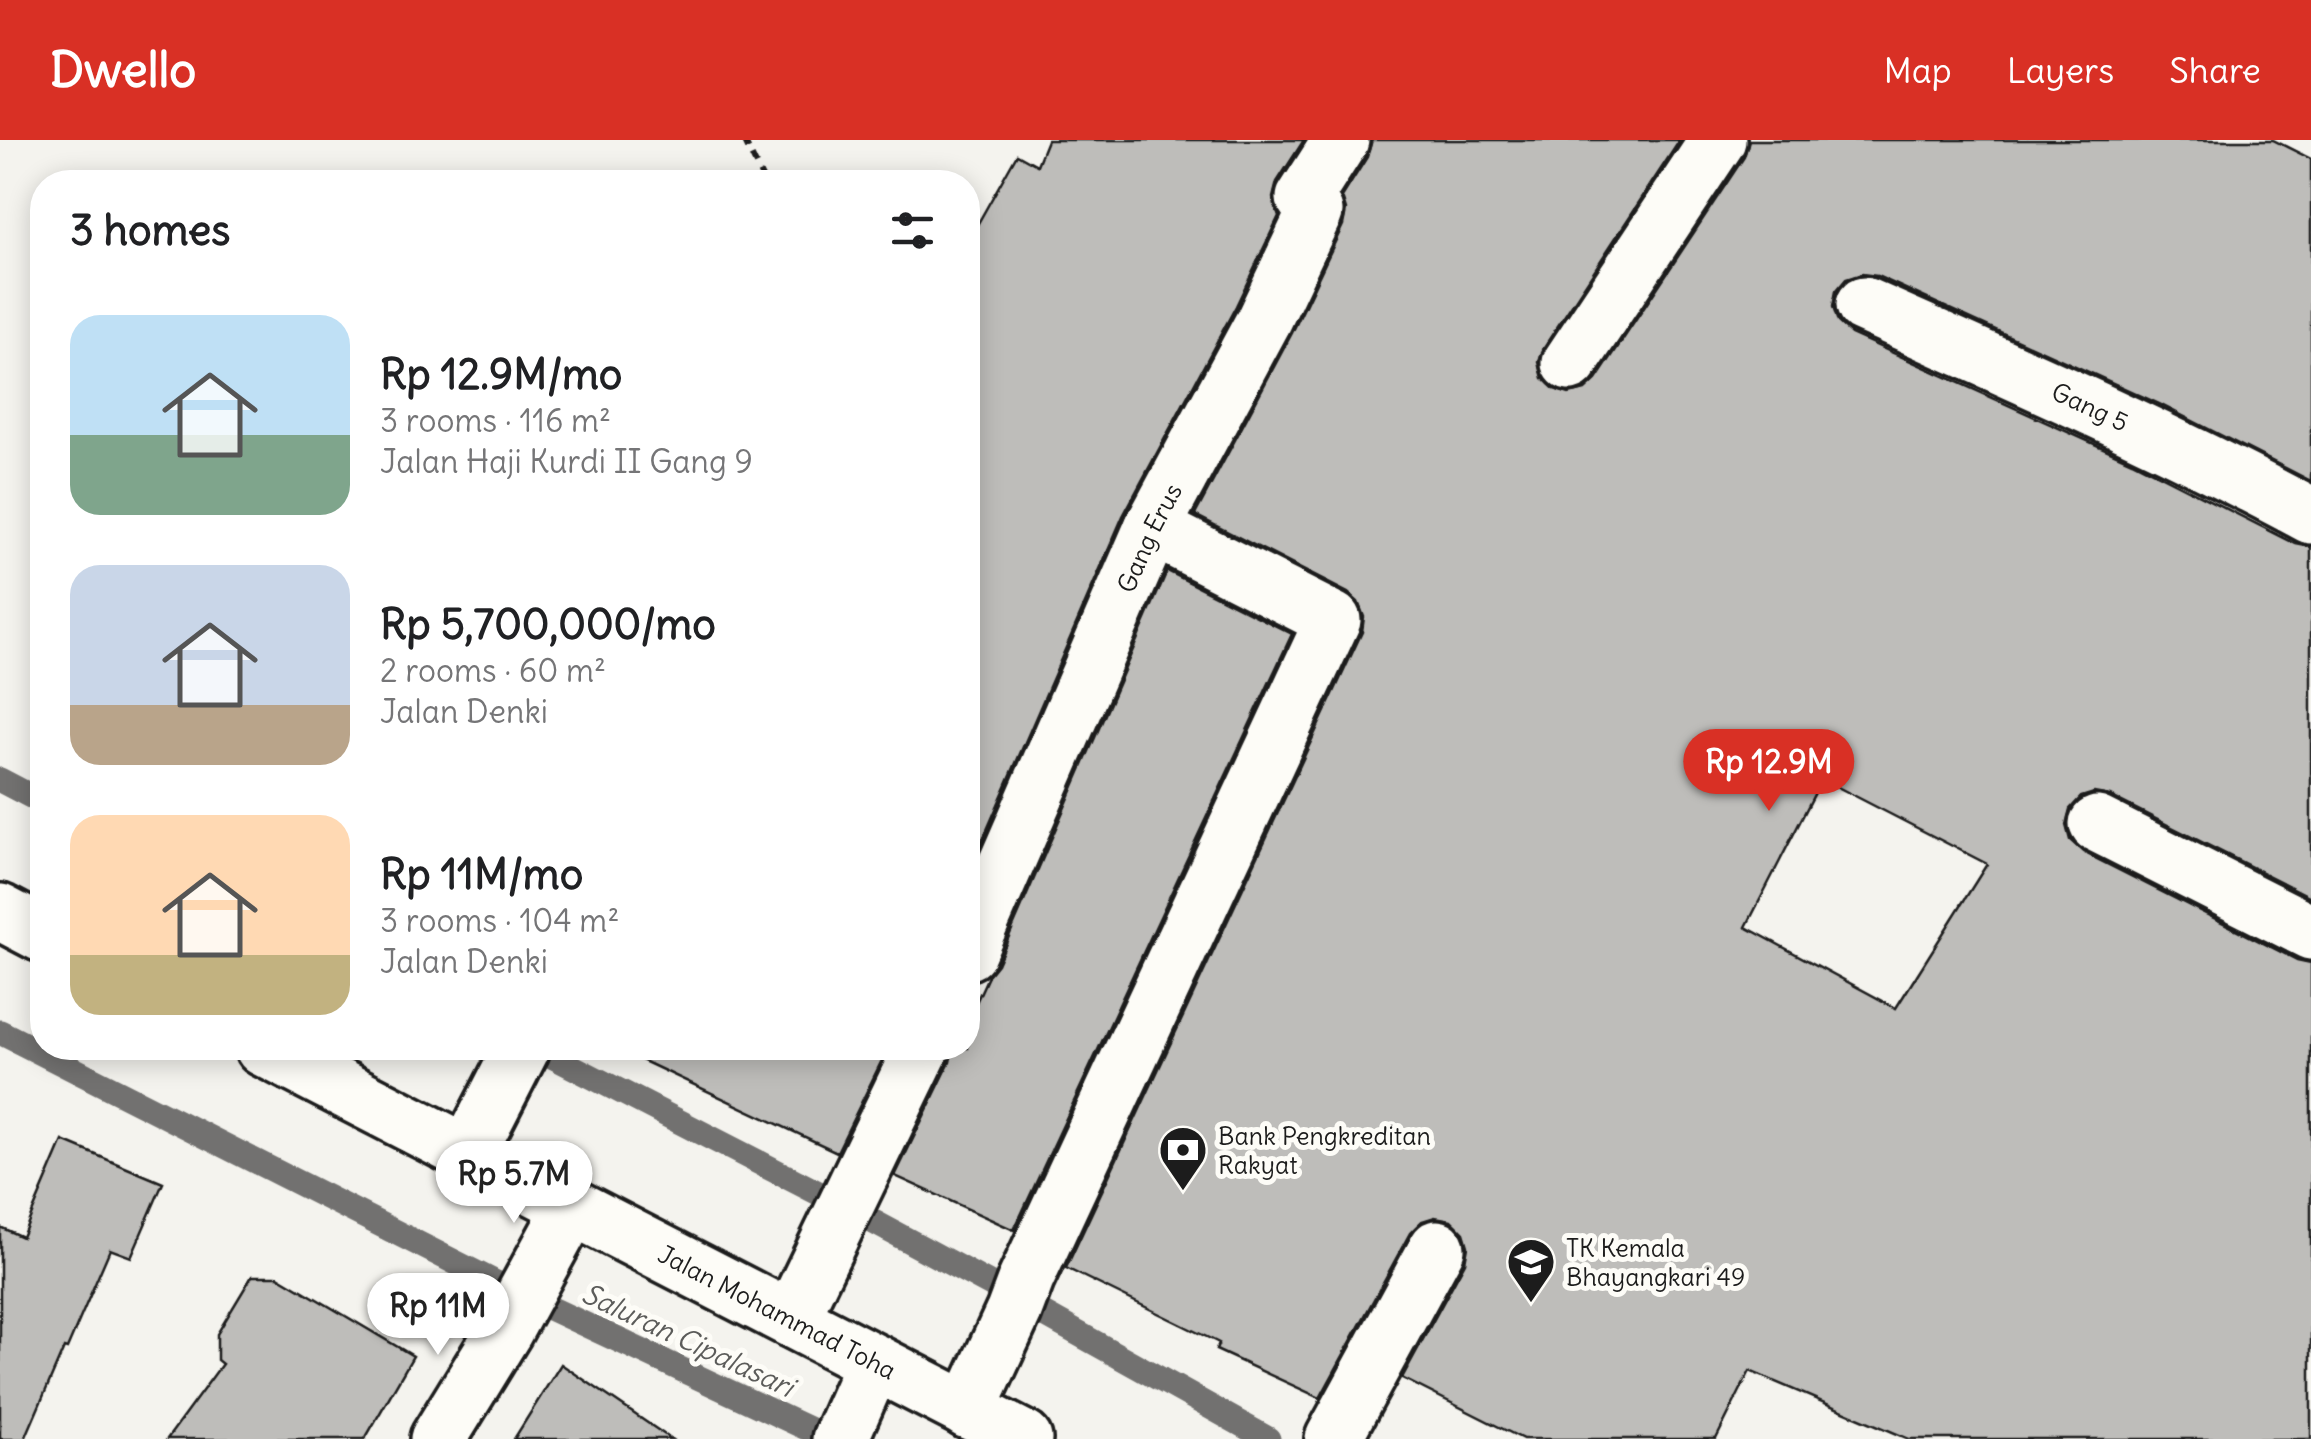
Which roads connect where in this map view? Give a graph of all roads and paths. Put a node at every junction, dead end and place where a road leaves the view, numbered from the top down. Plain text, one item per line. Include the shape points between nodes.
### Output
1 (744, 140) edge
2 (1341, 140) edge
3 (1718, 140) edge
4 (758, 170) edge
5 (1864, 306) dead end
6 (1570, 363) dead end
7 (2311, 516) edge
8 (1152, 528) junction
9 (2097, 824) dead end
10 (0, 912) edge
11 (980, 924) edge
12 (30, 928) edge
13 (2311, 932) edge
14 (287, 1060) edge
15 (516, 1060) edge
16 (916, 1060) edge
17 (468, 1153) junction
18 (572, 1207) junction
19 (1436, 1248) dead end
20 (791, 1319) junction
21 (874, 1362) junction
22 (968, 1410) junction
23 (438, 1439) edge
24 (840, 1439) edge
25 (1024, 1439) edge
26 (1334, 1439) edge

1 - 4 path
2 - 8 street, Gang Erus via 1304,198 1315,212 1264,320
3 - 6 street
5 - 7 street, Gang 5 via 2060,392
8 - 11 street, Gang Erus
8 - 22 street via 1333,620
9 - 13 street
10 - 12 street
14 - 17 street, Jalan Mohammad Toha
15 - 17 street
16 - 20 street
17 - 18 street, Jalan Mohammad Toha
18 - 20 street, Jalan Mohammad Toha
18 - 23 street
19 - 26 street
20 - 21 street, Jalan Mohammad Toha
21 - 22 street, Jalan Mohammad Toha
21 - 24 street
22 - 25 street, Jalan Mohammad Toha

